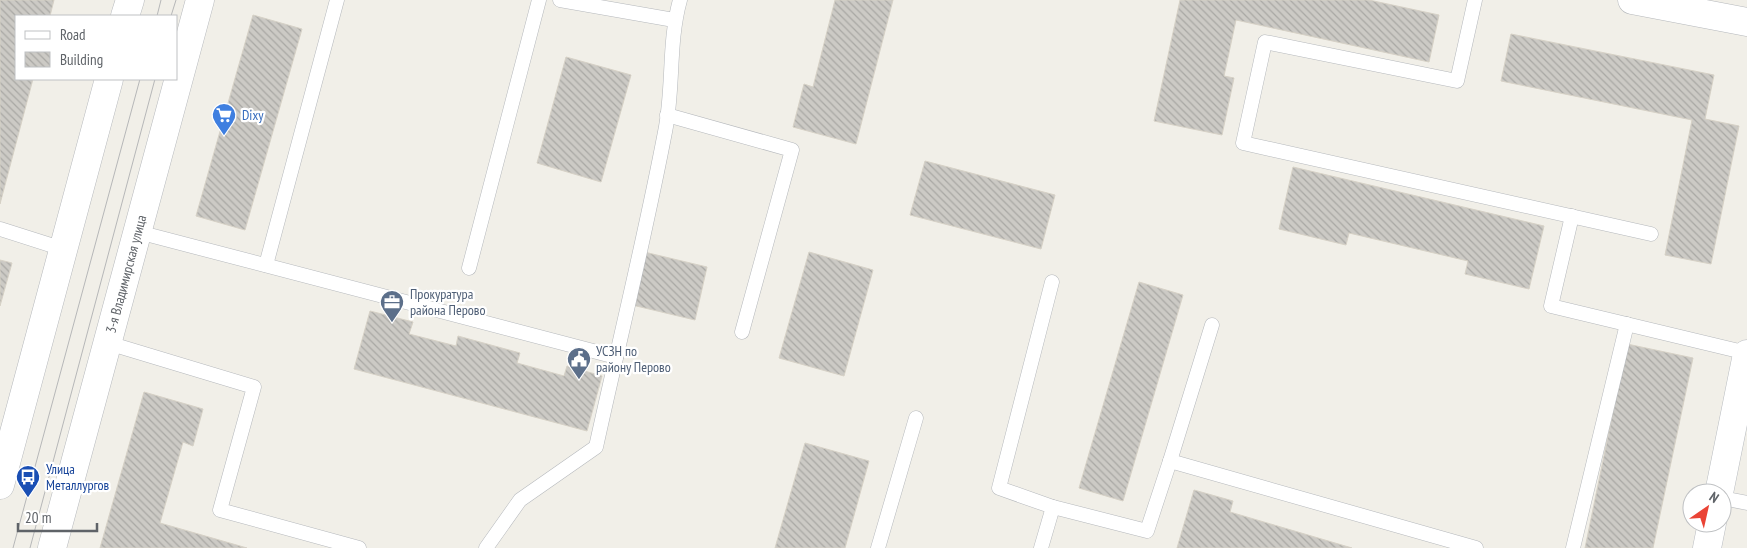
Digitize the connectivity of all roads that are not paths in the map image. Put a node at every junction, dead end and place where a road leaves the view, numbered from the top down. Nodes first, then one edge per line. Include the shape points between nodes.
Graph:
1 (130, 0) edge
2 (200, 0) edge
3 (337, 0) edge
4 (539, 0) edge
5 (560, 0) edge
6 (680, 0) edge
7 (1475, 0) edge
8 (1632, 0) edge
9 (125, 15) edge
10 (674, 20) junction
11 (1747, 22) edge
12 (109, 80) edge
13 (667, 116) junction
14 (1572, 216) junction
15 (0, 229) edge
16 (138, 232) junction
17 (1651, 234) dead end
18 (63, 249) junction
19 (266, 265) junction
20 (469, 268) dead end
21 (1052, 282) dead end
22 (1627, 324) junction
23 (1212, 325) dead end
24 (742, 332) dead end
25 (108, 343) junction
26 (1747, 354) edge
27 (616, 357) junction
28 (916, 418) dead end
29 (1170, 461) junction
30 (1721, 483) edge
31 (0, 485) edge
32 (1732, 500) edge
33 (1747, 503) edge
34 (1053, 507) junction
35 (1710, 533) edge
36 (52, 548) edge
37 (359, 548) edge
38 (486, 548) edge
39 (878, 548) edge
40 (1041, 548) edge
41 (1476, 548) edge
42 (1573, 548) edge
43 (1707, 548) edge

1 - 9 street
2 - 16 street, 3-я Владимирская улица
3 - 19 lane
4 - 20 lane
5 - 10 lane
6 - 10 lane
7 - 14 lane via 1457,81 1265,42 1242,142
8 - 11 street
10 - 13 lane
12 - 18 street
13 - 24 lane via 792,150
13 - 27 lane
14 - 17 lane
14 - 22 lane via 1551,306
15 - 18 lane
16 - 19 lane
16 - 25 street, 3-я Владимирская улица
18 - 31 street
19 - 27 lane
21 - 34 lane via 999,488
22 - 26 lane
22 - 42 lane
23 - 29 lane
25 - 36 street, 3-я Владимирская улица
25 - 37 lane via 254,387 220,510
26 - 30 street
27 - 38 lane via 596,446 520,500
28 - 39 lane
29 - 34 lane via 1147,531
29 - 41 lane
32 - 33 lane
34 - 40 lane
35 - 43 street

